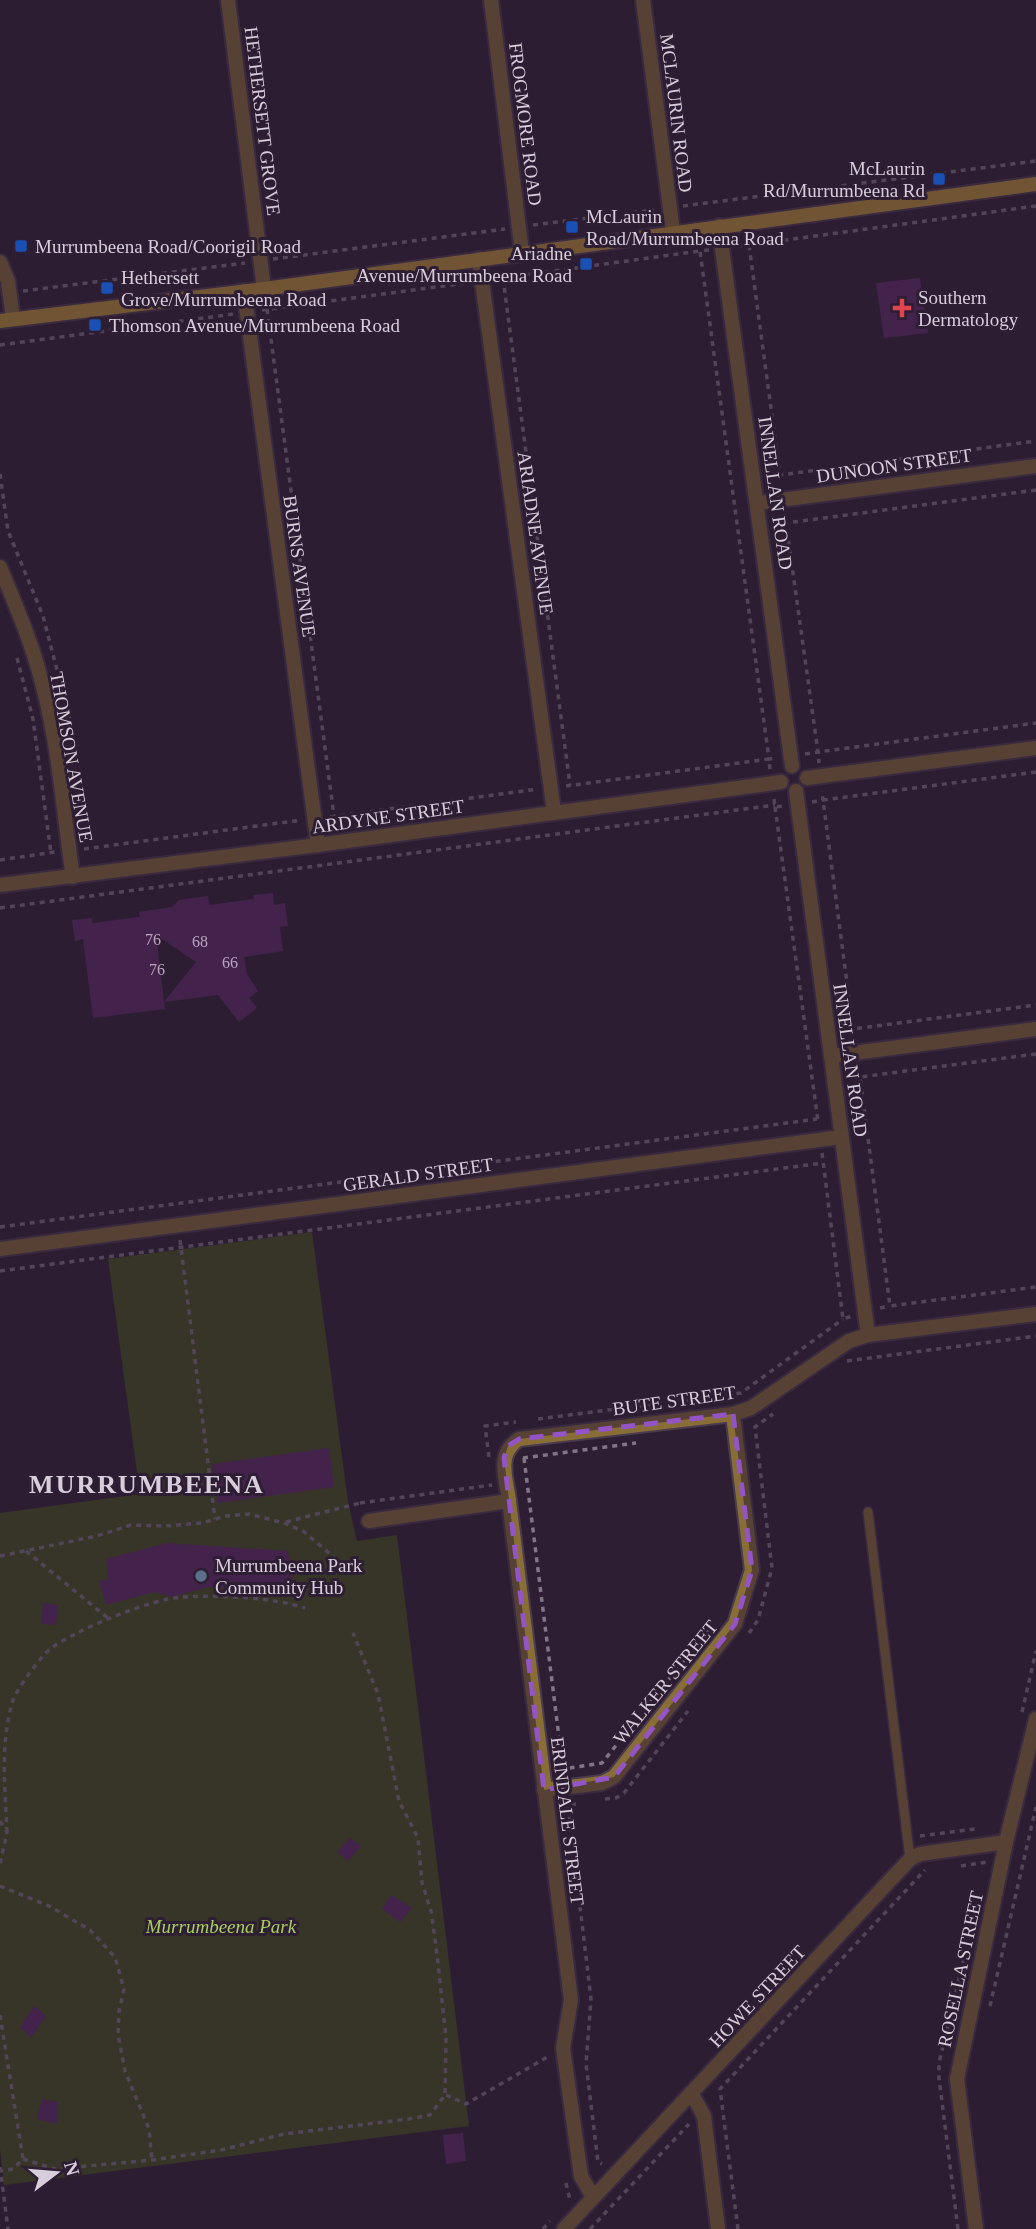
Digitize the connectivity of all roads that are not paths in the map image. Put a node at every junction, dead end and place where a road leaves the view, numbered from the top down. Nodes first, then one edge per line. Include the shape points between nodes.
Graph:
1 (228, 0) edge
2 (491, 0) edge
3 (643, 0) edge
4 (1036, 184) edge
5 (719, 226) junction
6 (673, 232) junction
7 (522, 253) junction
8 (480, 259) junction
9 (0, 262) edge
10 (264, 289) junction
11 (244, 291) junction
12 (4, 318) edge
13 (1036, 466) edge
14 (758, 503) junction
15 (0, 567) edge
16 (1036, 748) edge
17 (791, 761) junction
18 (807, 778) junction
19 (781, 782) junction
20 (796, 791) junction
21 (554, 812) junction
22 (318, 845) junction
23 (72, 877) junction
24 (0, 885) edge
25 (1036, 1029) edge
26 (831, 1056) junction
27 (841, 1137) junction
28 (0, 1249) edge
29 (1036, 1314) edge
30 (868, 1335) junction
31 (733, 1414) junction
32 (506, 1453) joint
33 (501, 1502) junction
34 (868, 1512) dead end
35 (369, 1521) road end
36 (1036, 1719) edge
37 (544, 1790) junction
38 (1006, 1842) junction
39 (910, 1859) junction
40 (692, 2094) junction
41 (593, 2197) junction
42 (564, 2229) edge
43 (718, 2229) edge
44 (976, 2229) edge

1 - 10 street, HETHERSETT GROVE
2 - 7 street, FROGMORE ROAD
3 - 6 street, MCLAURIN ROAD
4 - 5 main road
5 - 6 main road
5 - 14 street, INNELLAN ROAD
6 - 7 main road
7 - 8 main road
8 - 10 main road
8 - 21 street, ARIADNE AVENUE
9 - 12 street via 8,281
10 - 11 main road
11 - 12 main road
11 - 22 street, BURNS AVENUE
13 - 14 street, DUNOON STREET
14 - 17 street, INNELLAN ROAD
15 - 23 street, THOMSON AVENUE via 42,680
16 - 18 street
17 - 18 street
17 - 19 street
18 - 20 street via 805,786
19 - 20 street
19 - 21 street, ARDYNE STREET
20 - 26 street, INNELLAN ROAD
21 - 22 street, ARDYNE STREET
22 - 23 street, ARDYNE STREET
23 - 24 street, ARDYNE STREET
25 - 26 street
26 - 27 street, INNELLAN ROAD
27 - 28 street, GERALD STREET
27 - 30 street, INNELLAN ROAD
29 - 30 street, BUTE STREET
30 - 31 street, BUTE STREET via 849,1341 751,1408
31 - 32 street, BUTE STREET via 519,1439
31 - 37 street, WALKER STREET via 752,1570 735,1624 614,1777 602,1783
32 - 33 street, ERINDALE STREET
33 - 35 street
33 - 37 street, ERINDALE STREET
34 - 39 lane
36 - 38 street, ROSELLA STREET
37 - 41 street, ERINDALE STREET via 571,2000 556,2048 580,2176
38 - 39 street
38 - 44 street, ROSELLA STREET via 957,2079
39 - 40 street, HOWE STREET
40 - 41 street, HOWE STREET
40 - 43 street via 704,2116
41 - 42 street, HOWE STREET

